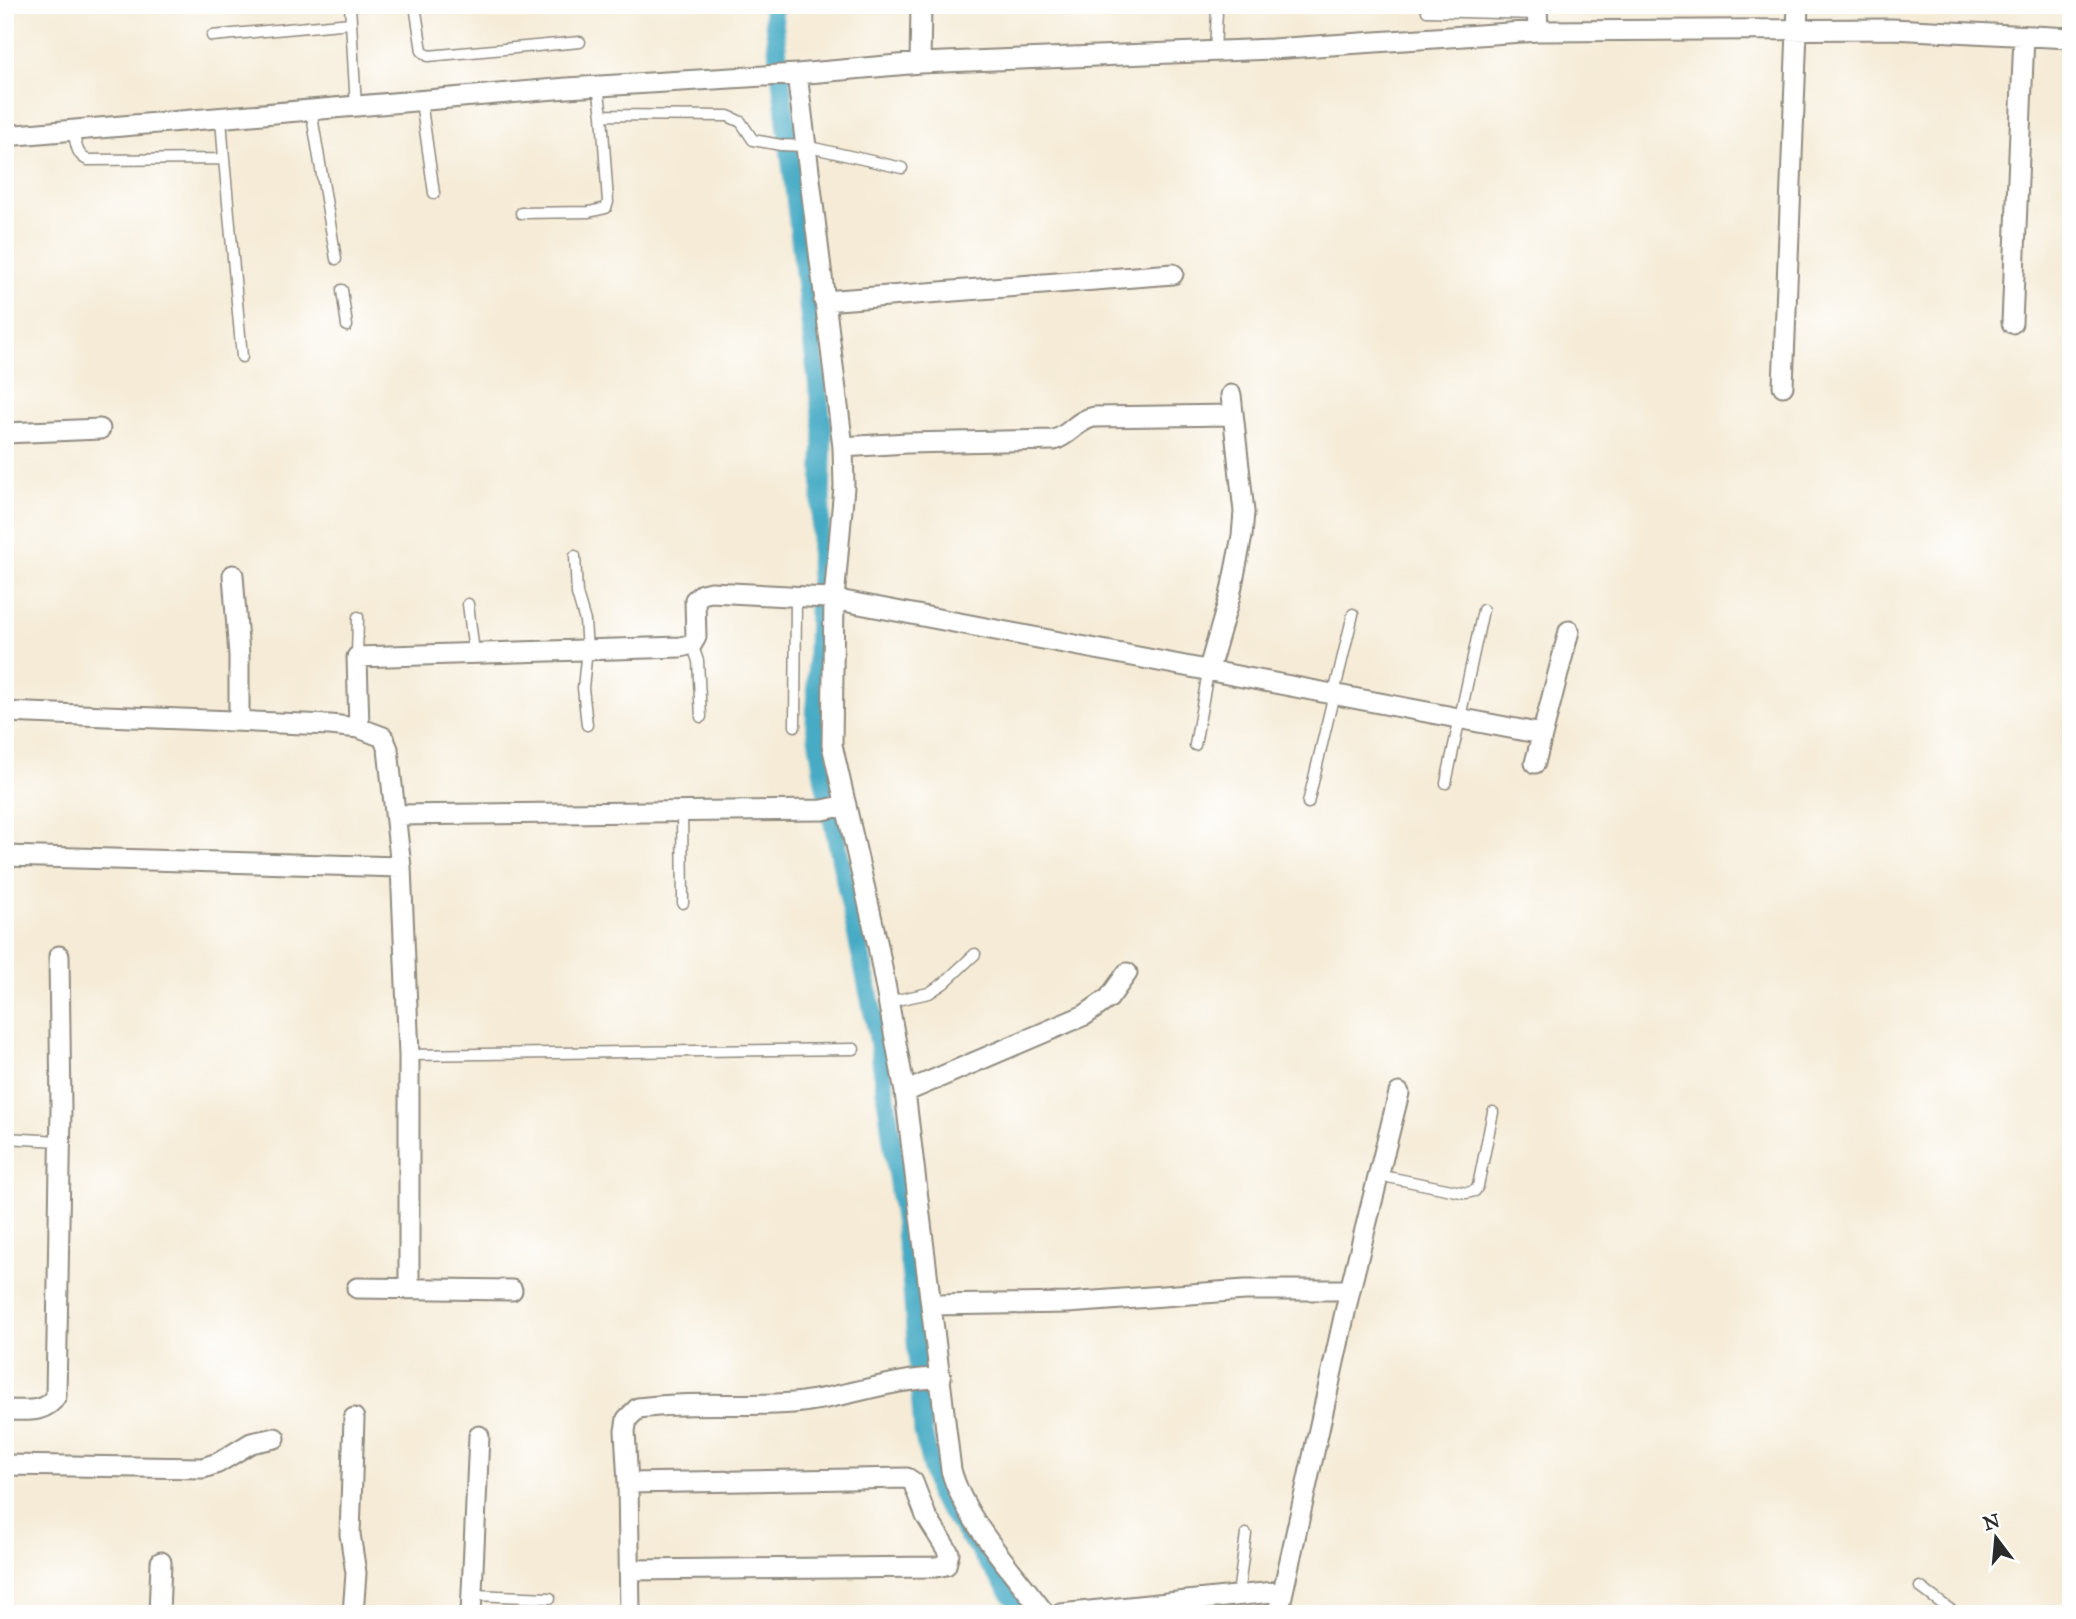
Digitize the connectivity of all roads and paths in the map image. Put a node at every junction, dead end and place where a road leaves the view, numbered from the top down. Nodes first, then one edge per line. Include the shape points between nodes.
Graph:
1 (350, 5) edge
2 (415, 5) edge
3 (921, 5) edge
4 (1221, 5) edge
5 (1798, 5) edge
6 (1427, 11) dead end
7 (1538, 17) edge
8 (351, 23) junction
9 (1798, 28) junction
10 (212, 36) dead end
11 (2024, 36) junction
12 (2071, 38) edge
13 (580, 42) dead end
14 (1215, 52) junction
15 (920, 63) junction
16 (785, 75) junction
17 (597, 87) junction
18 (421, 101) junction
19 (356, 107) junction
20 (311, 110) junction
21 (602, 115) junction
22 (221, 118) junction
23 (73, 130) junction
24 (5, 136) edge
25 (800, 145) junction
26 (224, 159) junction
27 (902, 168) dead end
28 (434, 193) dead end
29 (521, 213) dead end
30 (335, 259) dead end
31 (1172, 274) dead end
32 (342, 290) dead end
33 (824, 301) junction
34 (2012, 323) dead end
35 (347, 327) dead end
36 (243, 356) dead end
37 (1783, 386) dead end
38 (100, 429) dead end
39 (5, 433) edge
40 (844, 447) junction
41 (575, 556) dead end
42 (233, 575) dead end
43 (817, 597) junction
44 (468, 604) dead end
45 (1483, 610) dead end
46 (1353, 614) dead end
47 (358, 617) dead end
48 (1569, 631) dead end
49 (692, 644) junction
50 (587, 649) junction
51 (474, 652) junction
52 (358, 657) junction
53 (1208, 672) junction
54 (1334, 694) junction
55 (5, 712) edge
56 (701, 717) dead end
57 (1459, 718) junction
58 (239, 721) junction
59 (587, 725) dead end
60 (795, 726) dead end
61 (359, 728) junction
62 (1542, 734) junction
63 (1195, 745) dead end
64 (1535, 763) dead end
65 (1446, 783) dead end
66 (1308, 803) dead end
67 (836, 807) junction
68 (682, 812) junction
69 (396, 815) junction
70 (5, 856) edge
71 (401, 867) junction
72 (683, 903) dead end
73 (975, 954) dead end
74 (59, 956) dead end
75 (1127, 973) dead end
76 (888, 1002) junction
77 (854, 1049) dead end
78 (409, 1055) junction
79 (905, 1092) junction
80 (1399, 1093) dead end
81 (1493, 1112) dead end
82 (5, 1138) edge
83 (60, 1141) junction
84 (1378, 1175) junction
85 (358, 1288) dead end
86 (409, 1289) junction
87 (512, 1290) dead end
88 (1350, 1290) junction
89 (932, 1305) junction
90 (937, 1378) junction
91 (5, 1410) edge
92 (354, 1418) dead end
93 (479, 1436) dead end
94 (275, 1438) dead end
95 (5, 1465) edge
96 (628, 1483) junction
97 (1246, 1534) dead end
98 (161, 1562) dead end
99 (631, 1570) junction
100 (1920, 1587) dead end
101 (1282, 1591) junction
102 (1238, 1595) junction
103 (550, 1598) dead end
104 (472, 1604) edge
105 (159, 1614) edge
106 (353, 1614) edge
107 (631, 1614) edge
108 (1045, 1614) edge
109 (1061, 1614) edge
110 (1278, 1614) edge
111 (1956, 1614) edge

1 - 8 lane
2 - 13 lane via 422,51 428,56
3 - 15 street
4 - 14 lane
5 - 9 street
6 - 7 lane
7 - 9 street
7 - 14 street
8 - 10 lane
8 - 19 lane
9 - 11 street
9 - 37 street
11 - 12 street
11 - 34 street
14 - 15 street
15 - 16 street
16 - 17 street
16 - 25 street
17 - 18 street
17 - 21 lane
18 - 19 street
18 - 28 lane
19 - 20 street
20 - 22 street
20 - 30 lane
21 - 25 lane via 728,116 741,122 753,140
21 - 29 lane via 606,208
22 - 23 street
22 - 26 lane
23 - 24 street
23 - 26 lane via 79,154 88,160
25 - 27 lane
25 - 33 street
26 - 36 lane
31 - 33 street
32 - 35 lane
33 - 40 street
38 - 39 street
40 - 43 street via 844,487
40 - 53 street via 1054,440 1094,417 1232,405 1244,512 1242,536
41 - 50 lane
42 - 58 street
43 - 49 street via 702,594 695,600 696,637
43 - 53 street
43 - 60 lane
43 - 67 street
44 - 51 lane
45 - 57 lane
46 - 54 lane
47 - 52 lane
48 - 62 street
49 - 50 street
49 - 56 lane via 698,661
50 - 51 street
50 - 59 lane via 583,688
51 - 52 street
52 - 61 street
53 - 54 street
53 - 63 lane
54 - 57 street
54 - 66 lane
55 - 58 street
57 - 62 street
57 - 65 lane
58 - 61 street
61 - 69 street via 383,737
62 - 64 street
67 - 68 street
67 - 76 street via 878,946
68 - 69 street
68 - 72 lane
69 - 71 street
70 - 71 street
71 - 78 street
73 - 76 lane via 929,993
74 - 83 street
75 - 79 street via 1109,998 1085,1015
76 - 79 street
77 - 78 lane
78 - 86 street
79 - 89 street
80 - 84 street
81 - 84 lane via 1475,1191
82 - 83 lane
83 - 91 street via 56,1396 44,1408
84 - 88 street
85 - 86 street
86 - 87 street
88 - 89 street via 1245,1290 1068,1303
88 - 101 street
89 - 90 street
90 - 96 street via 794,1403 638,1408 627,1419 625,1431
90 - 108 street via 957,1490
92 - 106 street
93 - 104 street
94 - 95 street via 251,1443 203,1468
96 - 99 street
96 - 99 street via 907,1478 949,1553 946,1565 936,1567
97 - 102 lane
98 - 105 street
99 - 107 street
100 - 111 lane
101 - 102 street
101 - 110 street
102 - 109 street
103 - 104 lane

